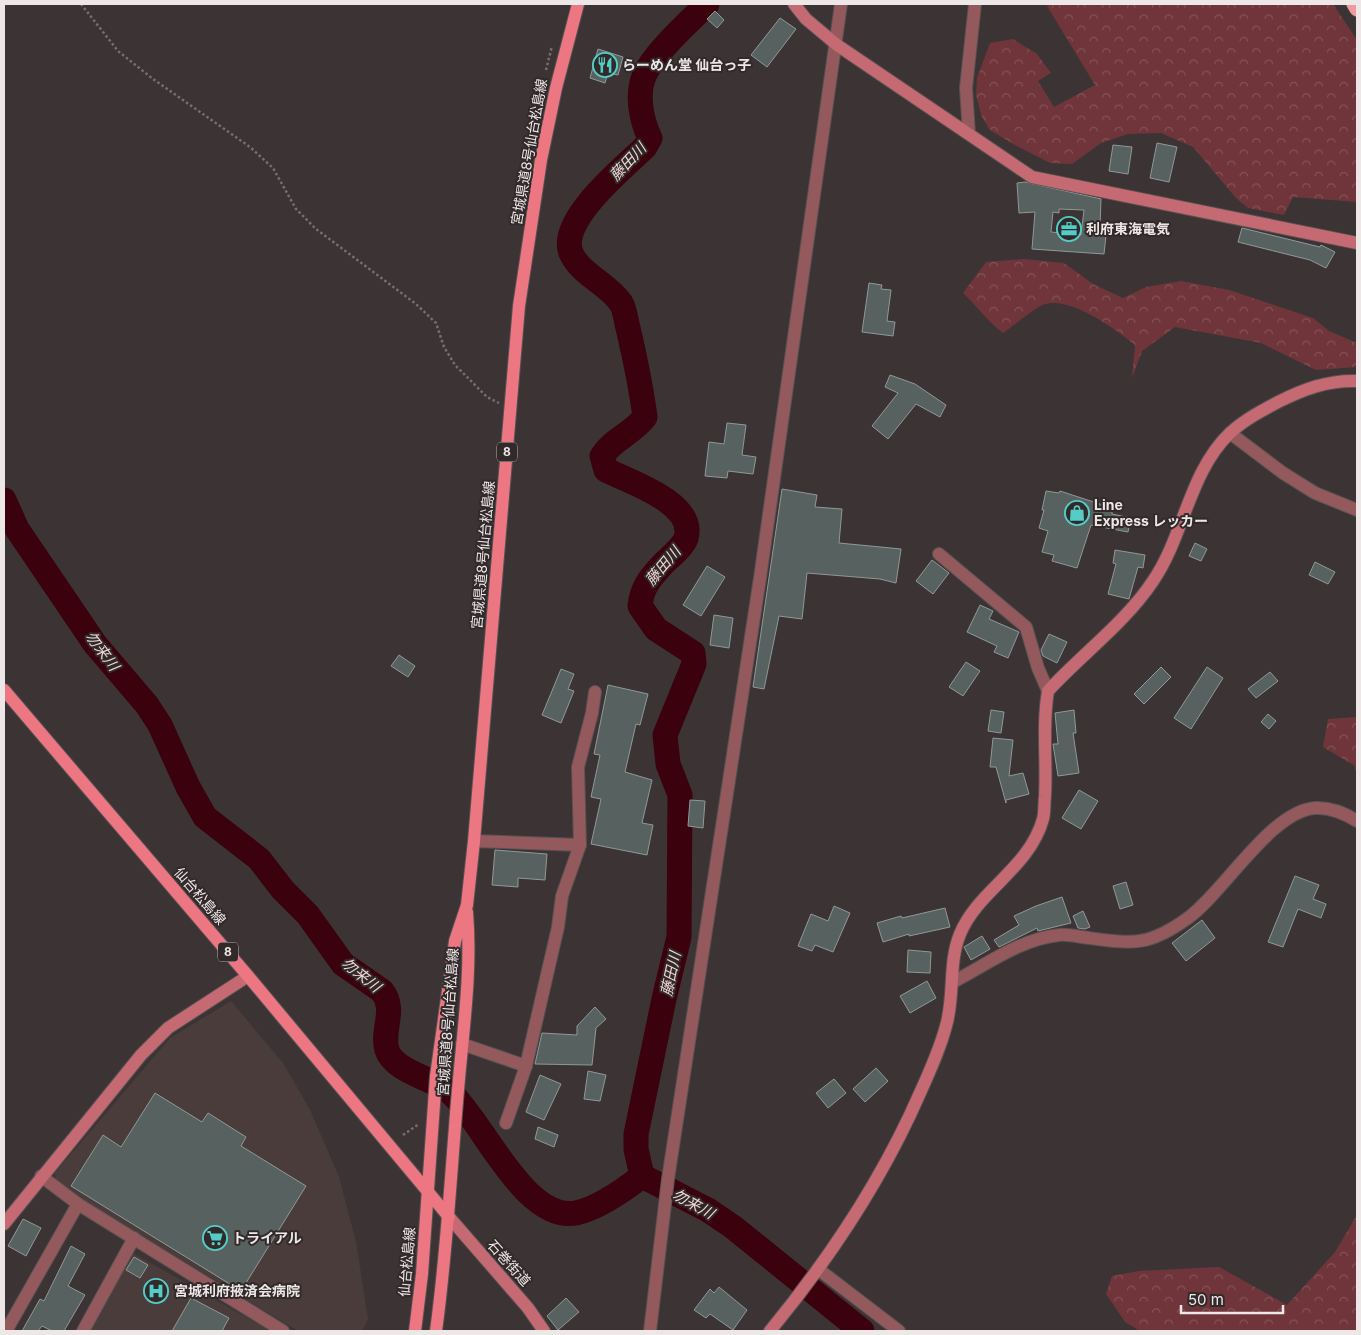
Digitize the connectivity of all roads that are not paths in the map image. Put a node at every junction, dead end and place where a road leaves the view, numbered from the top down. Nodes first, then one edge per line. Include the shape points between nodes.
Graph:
1 (578, 4) edge
2 (794, 4) edge
3 (841, 4) edge
4 (975, 4) edge
5 (1354, 4) edge
6 (1357, 9) edge
7 (836, 45) junction
8 (969, 134) junction
9 (1357, 243) edge
10 (1357, 381) edge
11 (1230, 433) junction
12 (1357, 510) edge
13 (938, 554) dead end
14 (4, 690) edge
15 (1048, 691) junction
16 (595, 692) dead end
17 (1357, 821) edge
18 (474, 841) junction
19 (580, 845) junction
20 (466, 905) junction
21 (248, 976) junction
22 (952, 982) junction
23 (462, 1044) junction
24 (526, 1066) junction
25 (506, 1123) dead end
26 (432, 1126) joint
27 (42, 1176) junction
28 (428, 1195) junction
29 (78, 1204) junction
30 (449, 1218) junction
31 (4, 1224) edge
32 (134, 1238) junction
33 (818, 1269) junction
34 (6, 1331) edge
35 (83, 1331) edge
36 (283, 1331) edge
37 (415, 1331) edge
38 (436, 1331) edge
39 (544, 1331) edge
40 (650, 1331) edge
41 (770, 1331) edge
42 (899, 1331) edge

1 - 18 main road, 宮城県道8号仙台松島線 / 8 via 540,160 519,306
2 - 7 street
3 - 7 street
4 - 8 street via 966,88
5 - 6 highway
7 - 8 street
7 - 40 street via 760,578 668,1179
8 - 9 street via 1041,180
10 - 11 street via 1333,381 1302,390
11 - 12 street via 1315,493
11 - 15 street via 1208,462 1172,550 1154,580 1138,602
13 - 15 street via 1026,627
14 - 21 main road, 仙台松島線 / 8
15 - 22 street via 1043,818 1029,852 967,920 952,963
16 - 19 street via 578,767
17 - 22 street via 1335,809 1314,808 1292,816 1258,845 1189,917 1158,936 1137,943 1060,935 1024,945
18 - 19 street
18 - 20 main road, 宮城県道8号仙台松島線 / 8
19 - 24 street via 562,896 558,927
20 - 23 main road, 宮城県道8号仙台松島線 / 8 via 470,943
20 - 26 main road, 宮城県道8号仙台松島線 / 8 via 455,941
21 - 27 street via 168,1028 141,1055
21 - 28 main road, 仙台松島線 / 8
22 - 33 street via 946,1026 899,1142 859,1210
23 - 24 street
23 - 30 main road, 宮城県道8号仙台松島線 / 8
24 - 25 street
26 - 28 main road, 仙台松島線 / 8
27 - 29 street
27 - 31 street
28 - 30 main road, 仙台松島線 / 8
28 - 37 main road, 仙台松島線 / 8
29 - 32 street
29 - 34 street
30 - 38 main road, 8
30 - 39 street, 石巻街道 via 528,1308
32 - 35 street
32 - 36 street
33 - 41 street
33 - 42 street

